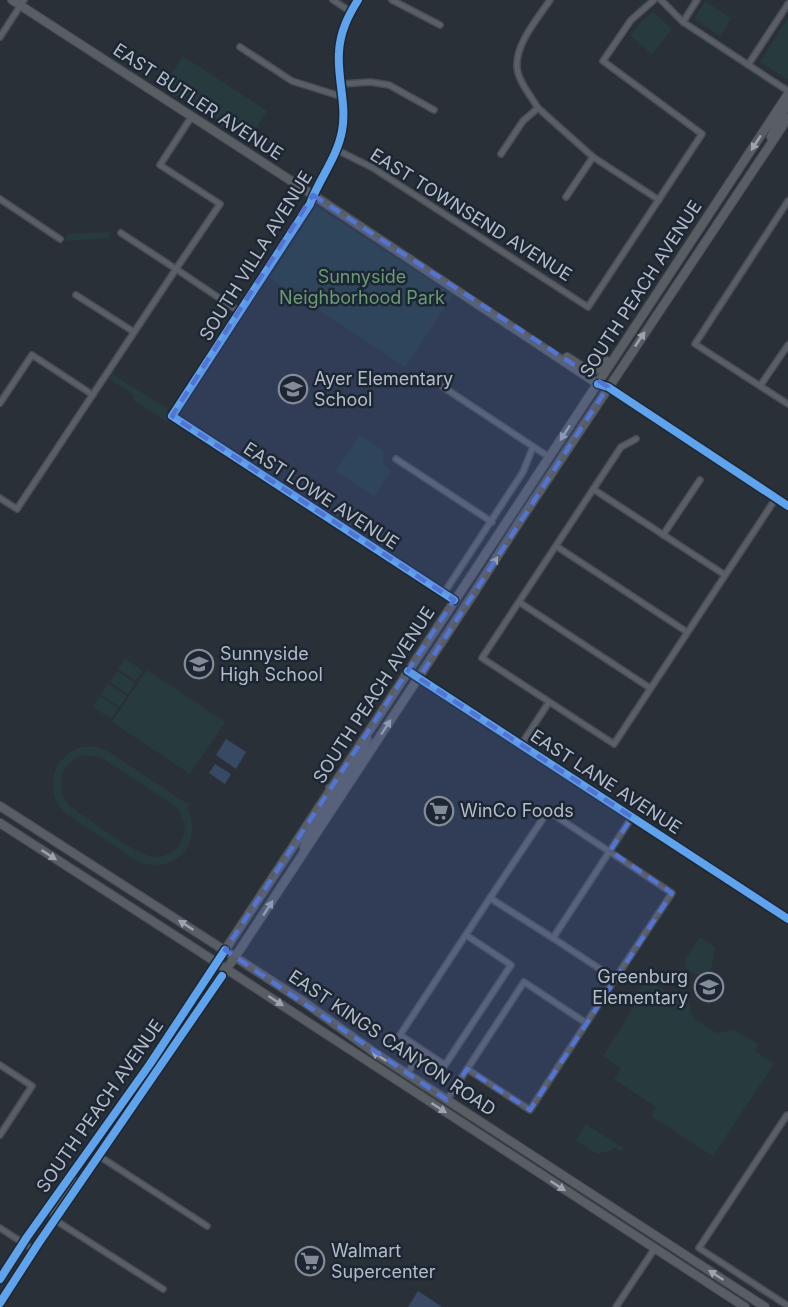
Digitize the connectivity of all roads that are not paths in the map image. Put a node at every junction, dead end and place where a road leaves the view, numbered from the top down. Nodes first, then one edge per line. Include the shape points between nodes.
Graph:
1 (12, 0) edge
2 (333, 0) edge
3 (358, 0) edge
4 (392, 0) edge
5 (550, 0) edge
6 (654, 0) edge
7 (661, 0) edge
8 (697, 0) edge
9 (23, 3) edge
10 (788, 4) edge
11 (351, 12) junction
12 (683, 22) junction
13 (440, 24) dead end
14 (0, 37) edge
15 (240, 47) dead end
16 (748, 65) junction
17 (342, 84) junction
18 (788, 92) edge
19 (343, 97) junction
20 (788, 104) edge
21 (538, 108) junction
22 (434, 110) dead end
23 (192, 116) junction
24 (788, 118) edge
25 (337, 150) junction
26 (501, 154) dead end
27 (593, 157) junction
28 (750, 175) junction
29 (313, 195) junction
30 (566, 197) dead end
31 (0, 199) edge
32 (659, 200) junction
33 (788, 201) edge
34 (121, 233) dead end
35 (60, 239) dead end
36 (176, 269) junction
37 (76, 295) dead end
38 (240, 312) junction
39 (134, 332) junction
40 (626, 340) junction
41 (788, 345) edge
42 (552, 352) junction
43 (598, 384) junction
44 (760, 386) junction
45 (443, 387) dead end
46 (608, 387) junction
47 (93, 395) junction
48 (0, 403) edge
49 (788, 404) edge
50 (172, 417) joint
51 (636, 439) dead end
52 (533, 447) junction
53 (549, 458) junction
54 (396, 459) dead end
55 (699, 480) dead end
56 (593, 489) junction
57 (0, 498) edge
58 (776, 498) junction
59 (788, 506) edge
60 (492, 522) junction
61 (663, 535) junction
62 (556, 546) junction
63 (725, 575) junction
64 (444, 593) junction
65 (454, 600) junction
66 (519, 602) junction
67 (687, 632) junction
68 (442, 642) junction
69 (408, 671) junction
70 (419, 678) junction
71 (650, 688) junction
72 (549, 702) junction
73 (371, 726) junction
74 (521, 745) junction
75 (330, 788) junction
76 (341, 796) junction
77 (0, 806) edge
78 (632, 817) junction
79 (0, 823) edge
80 (610, 851) junction
81 (301, 857) junction
82 (490, 898) junction
83 (788, 919) edge
84 (466, 935) junction
85 (553, 938) junction
86 (225, 950) junction
87 (236, 957) junction
88 (216, 962) junction
89 (227, 969) junction
90 (615, 979) junction
91 (586, 1023) junction
92 (423, 1050) junction
93 (150, 1064) junction
94 (0, 1065) edge
95 (467, 1069) junction
96 (407, 1074) junction
97 (128, 1095) junction
98 (447, 1100) junction
99 (131, 1110) junction
100 (787, 1115) edge
101 (0, 1135) edge
102 (99, 1156) junction
103 (79, 1165) junction
104 (54, 1220) junction
105 (207, 1226) dead end
106 (0, 1228) edge
107 (23, 1242) junction
108 (655, 1248) junction
109 (34, 1250) junction
110 (0, 1279) edge
111 (163, 1289) dead end
112 (0, 1303) edge
113 (788, 1306) edge
114 (616, 1307) edge
115 (745, 1307) edge
116 (765, 1307) edge

1 - 9 main road, EAST BUTLER AVENUE
2 - 11 street
3 - 11 street, SOUTH VILLA AVENUE
4 - 13 street
5 - 21 street via 519,51 517,67
6 - 32 street via 631,20 603,61 702,134
7 - 12 street
8 - 12 street
9 - 14 street
9 - 23 main road, EAST BUTLER AVENUE
10 - 16 street
11 - 17 street, SOUTH VILLA AVENUE via 339,50
12 - 16 street
15 - 19 street via 292,81
16 - 18 street
17 - 19 street, SOUTH VILLA AVENUE
17 - 22 street via 388,85
18 -> 40 main road, SOUTH PEACH AVENUE
19 - 25 street, SOUTH VILLA AVENUE via 343,127
20 - 28 main road
21 - 26 street via 523,121
21 - 27 street
23 - 29 main road, EAST BUTLER AVENUE
23 - 36 street via 160,165 220,204
24 - 28 main road, SOUTH PEACH AVENUE
25 - 29 street, SOUTH VILLA AVENUE
25 - 32 street, EAST TOWNSEND AVENUE via 373,168 588,307
27 - 30 street
27 - 32 street
46 -> 28 main road, SOUTH PEACH AVENUE
29 - 38 street, SOUTH VILLA AVENUE
29 - 42 main road, EAST BUTLER AVENUE
31 - 35 street
33 - 44 street via 695,344
34 - 36 street
36 - 38 street
36 - 39 street
37 - 39 street
38 - 50 street, SOUTH VILLA AVENUE
39 - 47 street
40 - 42 main road via 603,367 594,371
40 - 43 main road, SOUTH PEACH AVENUE
41 - 44 street
42 - 43 main road, EAST BUTLER AVENUE
43 - 46 main road, EAST BUTLER AVENUE
43 -> 53 main road, SOUTH PEACH AVENUE
44 - 49 street
45 - 52 street
46 - 58 main road, EAST BUTLER AVENUE
68 -> 46 main road, SOUTH PEACH AVENUE
47 - 48 street via 32,355
47 - 57 street via 17,509
50 - 64 street, EAST LOWE AVENUE
51 - 56 street via 621,447
52 - 53 street
52 - 60 street, SOUTH PEACH AVENUE via 523,472
53 - 65 main road, SOUTH PEACH AVENUE
54 - 60 street
55 - 61 street
56 - 61 street
56 - 62 street
58 - 59 main road, EAST BUTLER AVENUE
58 - 63 street
60 - 64 street, SOUTH PEACH AVENUE
61 - 63 street
62 - 66 street
62 - 67 street
63 - 67 street
64 - 65 street, EAST LOWE AVENUE
65 - 68 main road via 457,610 441,637
65 - 69 main road, SOUTH PEACH AVENUE
66 - 71 street
66 - 72 street via 482,658
67 - 71 street
68 - 70 main road, SOUTH PEACH AVENUE
69 - 70 main road, EAST LANE AVENUE
69 - 73 main road, SOUTH PEACH AVENUE
70 - 74 main road, EAST LANE AVENUE
76 -> 70 main road, SOUTH PEACH AVENUE
71 - 72 street via 614,744
72 - 74 street
73 - 75 main road, SOUTH PEACH AVENUE
73 - 76 main road via 363,748 338,787
74 - 78 main road, EAST LANE AVENUE
75 - 81 main road via 332,798 309,833
75 - 86 main road, SOUTH PEACH AVENUE
76 - 81 main road, SOUTH PEACH AVENUE
86 -> 77 main road, EAST KINGS CANYON ROAD
78 - 80 street
78 - 83 main road, EAST LANE AVENUE
79 -> 88 main road, EAST KINGS CANYON ROAD
80 - 82 street via 548,811
80 - 85 street
80 - 90 street via 672,893
87 -> 81 main road, SOUTH PEACH AVENUE
82 - 84 street
82 - 85 street
84 - 92 street via 400,1035
84 - 92 street via 511,965 445,1065
85 - 90 street
86 - 87 main road, EAST KINGS CANYON ROAD
86 - 88 main road, SOUTH PEACH AVENUE
87 - 89 main road, SOUTH PEACH AVENUE
96 -> 87 main road, EAST KINGS CANYON ROAD
88 - 89 main road, EAST KINGS CANYON ROAD
88 - 93 main road, SOUTH PEACH AVENUE
89 - 99 main road, SOUTH PEACH AVENUE
89 -> 108 main road, EAST KINGS CANYON ROAD
90 - 91 street
91 - 95 street via 524,982
91 - 95 street via 530,1110
92 - 96 street
93 - 97 main road, SOUTH PEACH AVENUE
93 - 99 main road
94 - 101 street via 32,1086
95 - 98 street
96 - 98 main road, EAST KINGS CANYON ROAD
97 - 102 main road via 118,1119 98,1148
97 - 103 main road, SOUTH PEACH AVENUE
116 -> 98 main road, EAST KINGS CANYON ROAD
99 - 102 main road, SOUTH PEACH AVENUE
100 - 113 street via 699,1248
102 - 104 main road, SOUTH PEACH AVENUE
102 - 105 street
103 - 104 main road via 54,1210
103 - 107 main road, SOUTH PEACH AVENUE
104 - 109 main road, SOUTH PEACH AVENUE
104 - 111 street
106 - 107 street
107 - 109 street
107 - 110 main road, SOUTH PEACH AVENUE
108 - 114 street
108 - 115 main road, EAST KINGS CANYON ROAD
109 - 112 main road, SOUTH PEACH AVENUE

